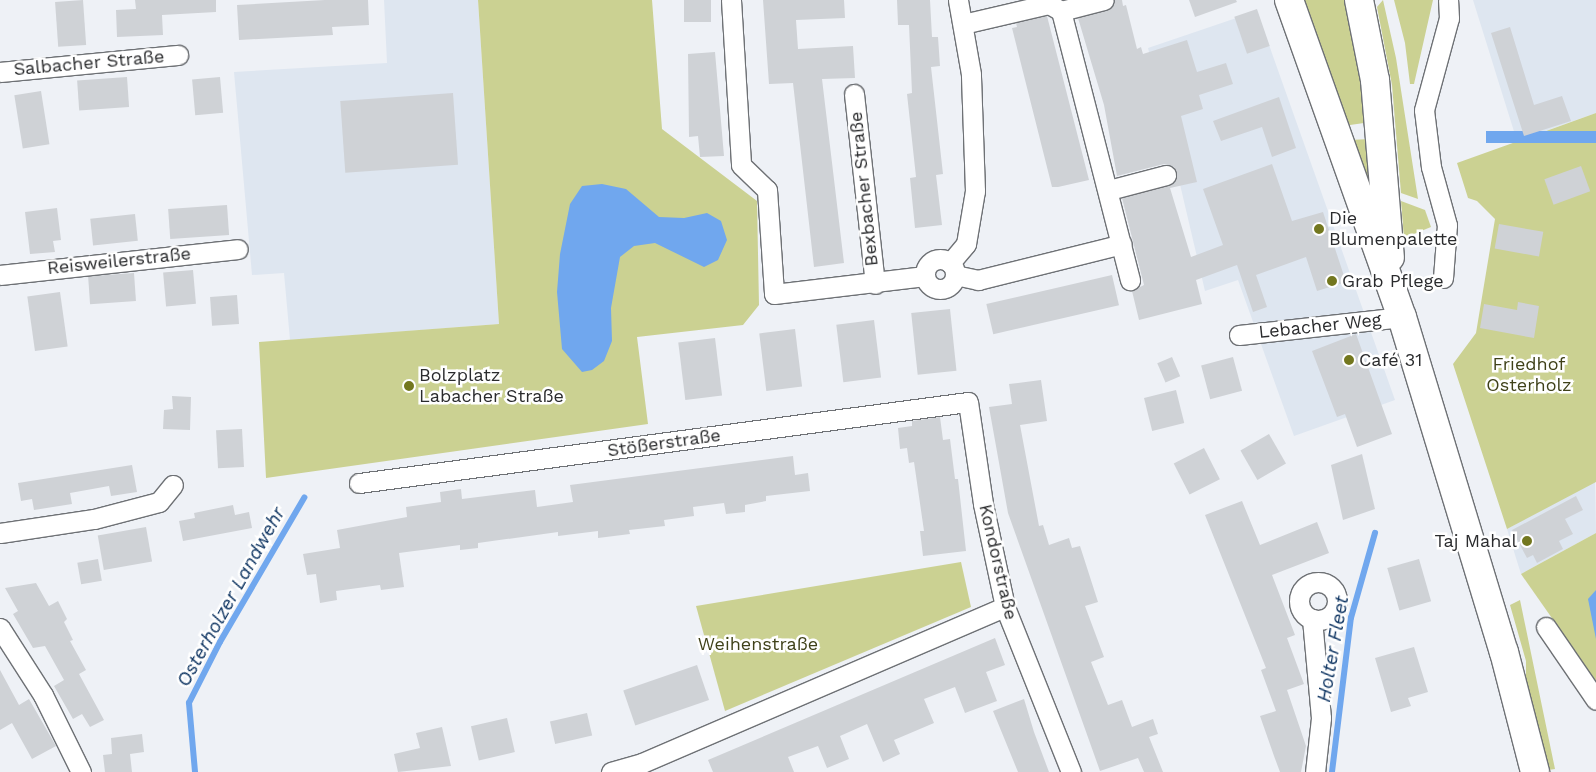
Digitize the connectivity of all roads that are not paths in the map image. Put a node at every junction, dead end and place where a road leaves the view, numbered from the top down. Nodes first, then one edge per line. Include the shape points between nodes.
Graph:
1 (730, 0) edge
2 (958, 0) edge
3 (1104, 0) edge
4 (1288, 0) edge
5 (1359, 0) edge
6 (1448, 0) edge
7 (1061, 11) junction
8 (963, 24) junction
9 (178, 55) dead end
10 (0, 72) edge
11 (854, 94) dead end
12 (1380, 126) junction
13 (1334, 130) junction
14 (1166, 176) dead end
15 (1109, 190) junction
16 (1122, 244) junction
17 (238, 249) dead end
18 (952, 269) junction
19 (0, 275) edge
20 (1443, 278) dead end
21 (1130, 280) dead end
22 (875, 284) junction
23 (1392, 286) junction
24 (1402, 317) junction
25 (1238, 335) dead end
26 (968, 402) joint
27 (360, 483) dead end
28 (173, 485) dead end
29 (0, 533) edge
30 (1005, 607) junction
31 (1312, 619) dead end
32 (1546, 626) dead end
33 (0, 628) edge
34 (1596, 700) edge
35 (81, 772) edge
36 (611, 772) edge
37 (1071, 772) edge
38 (1314, 772) edge
39 (1535, 772) edge

1 - 22 street, Bexbacher Straße via 741,165 767,190 774,294
2 - 8 street
3 - 7 street
4 - 13 main road
5 - 12 main road via 1375,80
6 - 20 street via 1449,18 1424,110 1431,167 1447,225
7 - 8 street via 1049,4
7 - 15 street
8 - 18 street via 971,74 975,191 966,244
9 - 10 street, Salbacher Straße
11 - 22 street, Bexbacher Straße
12 - 13 main road via 1364,132
12 - 23 main road
13 - 23 main road
14 - 15 street
15 - 16 street
16 - 18 street via 978,280
16 - 21 street
17 - 19 street, Reisweilerstraße
18 - 22 street, Bexbacher Straße via 933,261 925,276
23 - 24 main road
24 - 25 street, Lebacher Weg
24 - 39 main road via 1501,642
26 - 27 street, Stößerstraße
26 - 30 street, Kondorstraße via 983,504
28 - 29 street via 159,502 94,519
30 - 36 street via 642,763
30 - 37 street, Kondorstraße
31 - 38 street via 1320,718
32 - 34 street
33 - 35 street via 43,695

